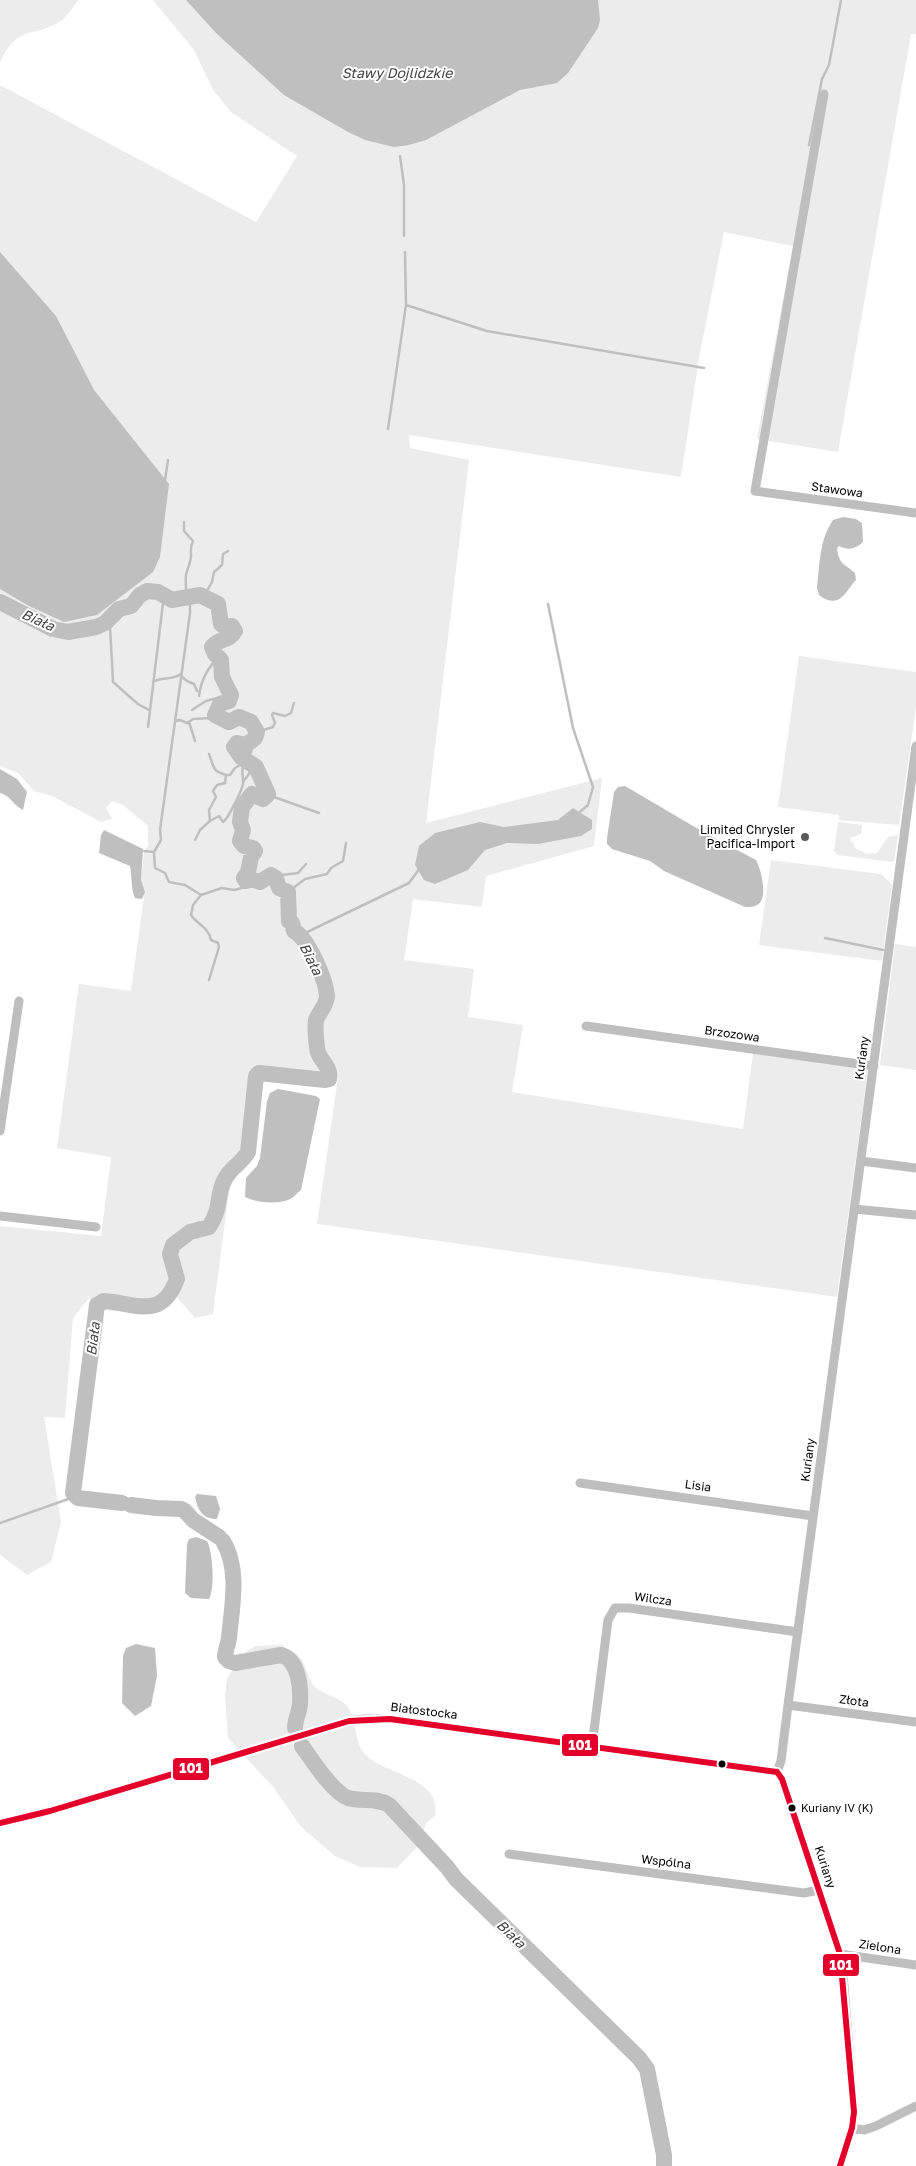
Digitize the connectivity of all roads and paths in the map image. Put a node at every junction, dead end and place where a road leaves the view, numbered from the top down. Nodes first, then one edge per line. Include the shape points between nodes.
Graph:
1 (824, 94) dead end
2 (916, 513) edge
3 (916, 746) edge
4 (19, 1001) dead end
5 (586, 1026) dead end
6 (874, 1066) junction
7 (0, 1131) edge
8 (861, 1161) junction
9 (916, 1168) edge
10 (854, 1209) junction
11 (916, 1215) edge
12 (0, 1216) edge
13 (96, 1227) dead end
14 (580, 1483) dead end
15 (813, 1516) junction
16 (798, 1632) junction
17 (788, 1705) junction
18 (916, 1722) edge
19 (592, 1746) junction
20 (777, 1772) junction
21 (0, 1823) edge
22 (509, 1854) dead end
23 (819, 1890) junction
24 (840, 1954) junction
25 (916, 1965) edge
26 (916, 2106) edge
27 (852, 2128) junction
28 (840, 2166) edge

1 - 2 street, Stawowa via 756,491
3 - 6 street, Kuriany
4 - 7 street
5 - 6 street, Brzozowa
6 - 8 street, Kuriany
8 - 9 street
8 - 10 street, Kuriany
10 - 11 street
10 - 15 street, Kuriany
12 - 13 street
14 - 15 street, Lisia
15 - 16 street, Kuriany
16 - 17 street, Kuriany
16 - 19 street, Wilcza via 615,1608 608,1620
17 - 18 street, Złota
17 - 20 street, Kuriany
19 - 20 street, Białostocka
19 - 21 street, Białostocka via 390,1719 364,1719
20 - 23 street, Kuriany
22 - 23 street, Wspólna via 804,1893
23 - 24 street, Kuriany
24 - 25 street, Zielona
24 - 27 street, Kuriany via 848,2015 854,2112
26 - 27 street via 876,2126 864,2130
27 - 28 street, Kuriany

